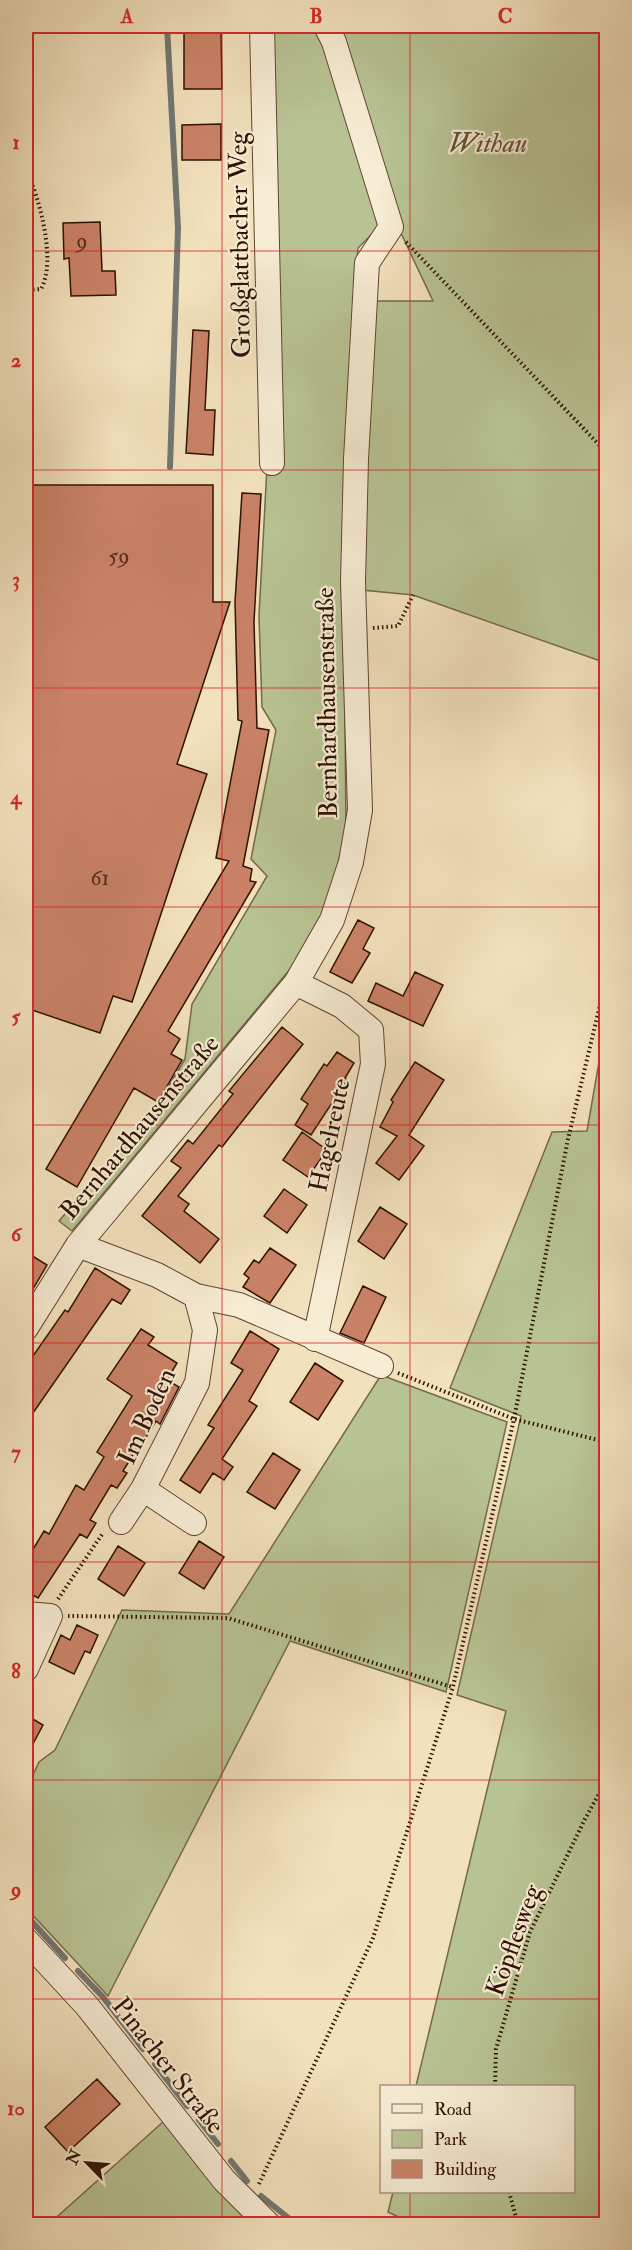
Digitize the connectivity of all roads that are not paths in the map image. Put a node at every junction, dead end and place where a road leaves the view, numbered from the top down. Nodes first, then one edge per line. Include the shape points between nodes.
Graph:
1 (262, 26) edge
2 (326, 26) edge
3 (272, 463) dead end
4 (296, 984) junction
5 (78, 1245) junction
6 (196, 1296) junction
7 (26, 1328) edge
8 (315, 1339) junction
9 (381, 1366) road end
10 (143, 1489) junction
11 (121, 1522) road end
12 (194, 1523) dead end
13 (26, 1614) edge
14 (26, 1669) edge
15 (26, 1940) edge
16 (268, 2224) edge

1 - 3 street, Großglattbacher Weg
2 - 4 street, Bernhardhausenstraße via 392,227 366,263 353,582 360,810 351,862 332,920
4 - 5 street, Bernhardhausenstraße
4 - 8 street, Hagelreute via 342,1006 371,1030 373,1064
5 - 6 street via 157,1275
5 - 7 street, Bernhardhausenstraße
6 - 8 street via 239,1305
6 - 10 street, Im Boden via 205,1329 197,1383
8 - 9 street
10 - 11 street, Im Boden
10 - 12 street, Im Boden
13 - 14 street via 50,1616
15 - 16 street, Pinacher Straße via 87,2006 224,2180

